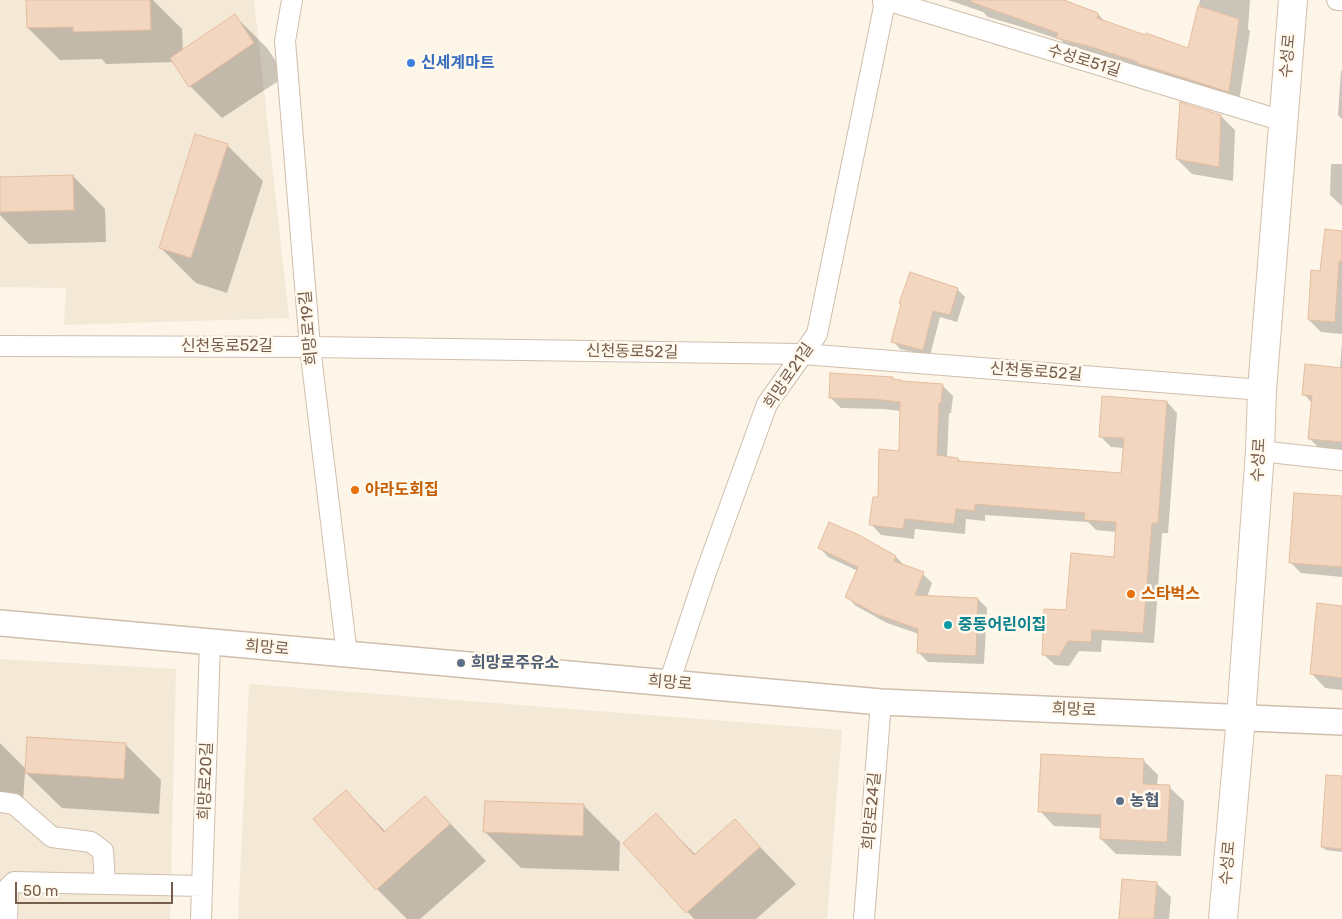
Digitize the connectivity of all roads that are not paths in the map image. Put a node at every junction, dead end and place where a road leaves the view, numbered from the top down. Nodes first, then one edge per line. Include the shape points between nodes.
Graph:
1 (292, 0) edge
2 (884, 0) edge
3 (1293, 0) edge
4 (1337, 0) edge
5 (1342, 0) edge
6 (1283, 121) junction
7 (0, 346) edge
8 (310, 347) junction
9 (803, 354) junction
10 (1262, 390) junction
11 (1260, 451) junction
12 (1342, 460) edge
13 (0, 623) edge
14 (210, 642) junction
15 (347, 655) junction
16 (669, 683) junction
17 (881, 702) junction
18 (1241, 717) junction
19 (1342, 722) edge
20 (0, 802) edge
21 (105, 883) junction
22 (202, 886) junction
23 (7, 919) edge
24 (201, 919) edge
25 (864, 919) edge
26 (1224, 919) edge

1 - 8 street, 희망로19길 via 284,41
2 - 6 street, 수성로51길
2 - 9 street, 희망로21길 via 818,334
3 - 6 main road, 수성로
4 - 5 street
6 - 10 main road, 수성로
7 - 8 street, 신천동로52길
8 - 9 street, 신천동로52길
8 - 15 street, 희망로19길
9 - 10 street, 신천동로52길
9 - 16 street, 희망로21길 via 767,404
10 - 11 main road, 수성로
11 - 12 street
11 - 18 main road, 수성로
13 - 14 street, 희망로
14 - 15 street, 희망로
14 - 22 street, 희망로20길
15 - 16 street, 희망로
16 - 17 street, 희망로
17 - 18 street, 희망로
17 - 25 street, 희망로24길
18 - 19 street, 희망로
18 - 26 main road, 수성로
20 - 21 street via 14,804 52,837 91,842 103,851
21 - 22 street
21 - 23 street via 14,882 8,888
22 - 24 street, 희망로20길

